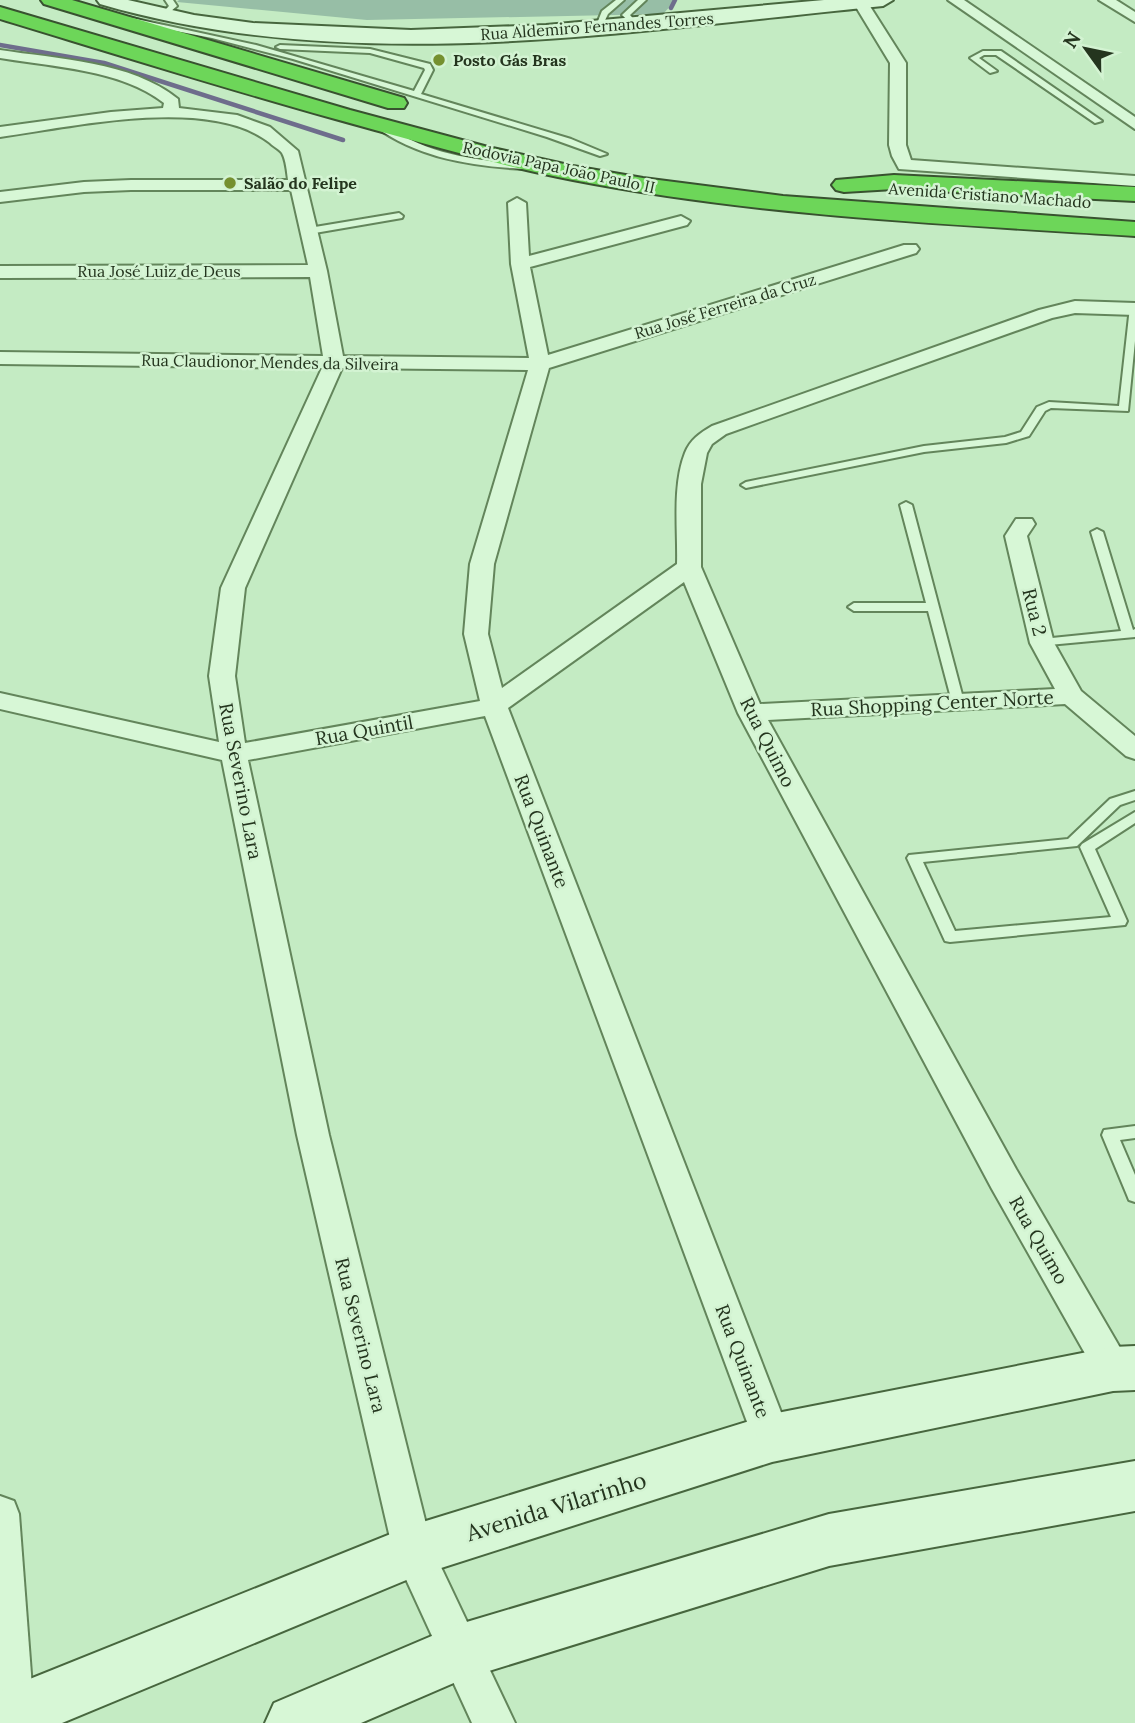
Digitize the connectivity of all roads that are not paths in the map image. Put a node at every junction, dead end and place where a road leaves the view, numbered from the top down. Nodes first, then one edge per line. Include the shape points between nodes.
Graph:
1 (51, 0) edge
2 (620, 0) edge
3 (642, 0) edge
4 (883, 0) edge
5 (955, 0) edge
6 (1106, 0) edge
7 (860, 2) junction
8 (101, 7) edge
9 (166, 8) edge
10 (0, 13) edge
11 (1135, 18) edge
12 (636, 26) junction
13 (597, 29) junction
14 (310, 33) junction
15 (258, 46) junction
16 (370, 51) junction
17 (0, 54) edge
18 (993, 71) dead end
19 (1086, 92) junction
20 (1060, 94) junction
21 (416, 95) junction
22 (1124, 97) dead end
23 (171, 111) junction
24 (0, 121) edge
25 (1098, 121) dead end
26 (1135, 124) edge
27 (37, 127) junction
28 (0, 132) edge
29 (603, 154) junction
30 (630, 159) dead end
31 (1135, 181) edge
32 (297, 185) junction
33 (1135, 194) edge
34 (0, 197) edge
35 (517, 203) dead end
36 (1135, 205) edge
37 (398, 216) dead end
38 (681, 221) dead end
39 (1135, 229) edge
40 (309, 231) junction
41 (911, 249) dead end
42 (520, 264) junction
43 (318, 271) junction
44 (0, 272) edge
45 (1134, 309) edge
46 (1, 361) edge
47 (334, 363) junction
48 (540, 364) junction
49 (746, 485) dead end
50 (906, 505) dead end
51 (1024, 524) dead end
52 (1097, 532) dead end
53 (688, 567) junction
54 (854, 607) dead end
55 (931, 607) junction
56 (1132, 633) edge
57 (1042, 643) junction
58 (1072, 696) junction
59 (0, 701) edge
60 (958, 702) junction
61 (494, 706) junction
62 (751, 713) junction
63 (1135, 750) edge
64 (234, 754) junction
65 (1135, 795) edge
66 (1115, 802) junction
67 (1134, 818) edge
68 (1135, 1132) edge
69 (1135, 1195) edge
70 (1124, 1368) edge
71 (772, 1438) junction
72 (1135, 1486) edge
73 (0, 1514) edge
74 (413, 1550) junction
75 (460, 1652) junction
76 (6, 1717) edge
77 (294, 1723) edge
78 (494, 1723) edge

1 - 8 highway, Rodovia Papa João Paulo II
2 - 13 lane via 605,13
3 - 12 lane via 626,15
4 - 7 street, Rua Aldemiro Fernandes Torres
5 - 19 street
6 - 11 street
7 - 12 street, Rua Aldemiro Fernandes Torres
7 - 31 street via 898,64 899,146 905,165
8 - 9 street, Rua Aldemiro Fernandes Torres
8 - 15 lane, Rodovia Papa João Paulo II
8 - 29 highway, Rodovia Papa João Paulo II via 454,119
9 - 14 street, Rua Aldemiro Fernandes Torres
10 - 39 highway, Rodovia Papa João Paulo II via 377,124 541,167 690,193 821,207
12 - 13 street, Rua Aldemiro Fernandes Torres
13 - 14 street, Rua Aldemiro Fernandes Torres via 446,36
14 - 16 lane, Rua Aldemiro Fernandes Torres
15 - 16 lane
15 - 21 lane, Rodovia Papa João Paulo II
16 - 21 lane via 427,66 428,76
17 - 23 street via 141,83 163,92 172,102
18 - 20 lane via 974,58 998,53
19 - 20 lane
19 - 22 street
19 - 26 street
20 - 25 lane
21 - 29 lane, Rodovia Papa João Paulo II
23 - 27 street
23 - 32 street via 228,118 264,130 290,151
24 - 27 street
27 - 28 street
29 - 30 highway, Rodovia Papa João Paulo II
32 - 34 street via 131,185
32 - 40 street
33 - 36 highway, Avenida Cristiano Machado via 833,183
35 - 42 street, Rua Quinante
37 - 40 lane
38 - 42 street
40 - 43 street
41 - 48 street, Rua José Ferreira da Cruz
42 - 48 street, Rua Quinante
43 - 44 street, Rua José Luiz de Deus
43 - 47 street
45 - 49 lane via 1124,409 1049,405 1041,409 1025,434 1006,440 924,449
45 - 53 street, Rua Quimo via 1075,307 1033,319 711,435 696,453 690,484
46 - 47 street, Rua Claudionor Mendes da Silveira
47 - 48 street, Rua Claudionor Mendes da Silveira
47 - 64 street, Rua Severino Lara via 233,588 222,676
48 - 61 street, Rua Quinante via 482,564 476,634
50 - 55 lane
51 - 57 street, Rua 2 via 1016,536
52 - 56 lane
53 - 61 street, Rua Quintil
53 - 62 street, Rua Quimo
54 - 55 lane
55 - 60 lane
56 - 57 lane
57 - 58 street, Rua 2
58 - 60 street, Rua Shopping Center Norte
58 - 63 street, Rua Shopping Center Norte
59 - 64 street, Rua Quintil
60 - 62 street, Rua Shopping Center Norte
61 - 64 street, Rua Quintil
61 - 71 street, Rua Quinante
62 - 70 street, Rua Quimo via 1004,1179
64 - 74 street, Rua Severino Lara via 313,1135
65 - 66 lane
66 - 67 lane
66 - 67 lane via 1072,843 914,858 950,937 1119,920 1087,847
68 - 69 lane via 1110,1135
70 - 71 street, Avenida Vilarinho
71 - 74 street, Avenida Vilarinho
72 - 75 street via 829,1540
73 - 76 street
74 - 75 street, Rua Severino Lara
74 - 76 street, Avenida Vilarinho
75 - 77 street
75 - 78 street, Rua Severino Lara

